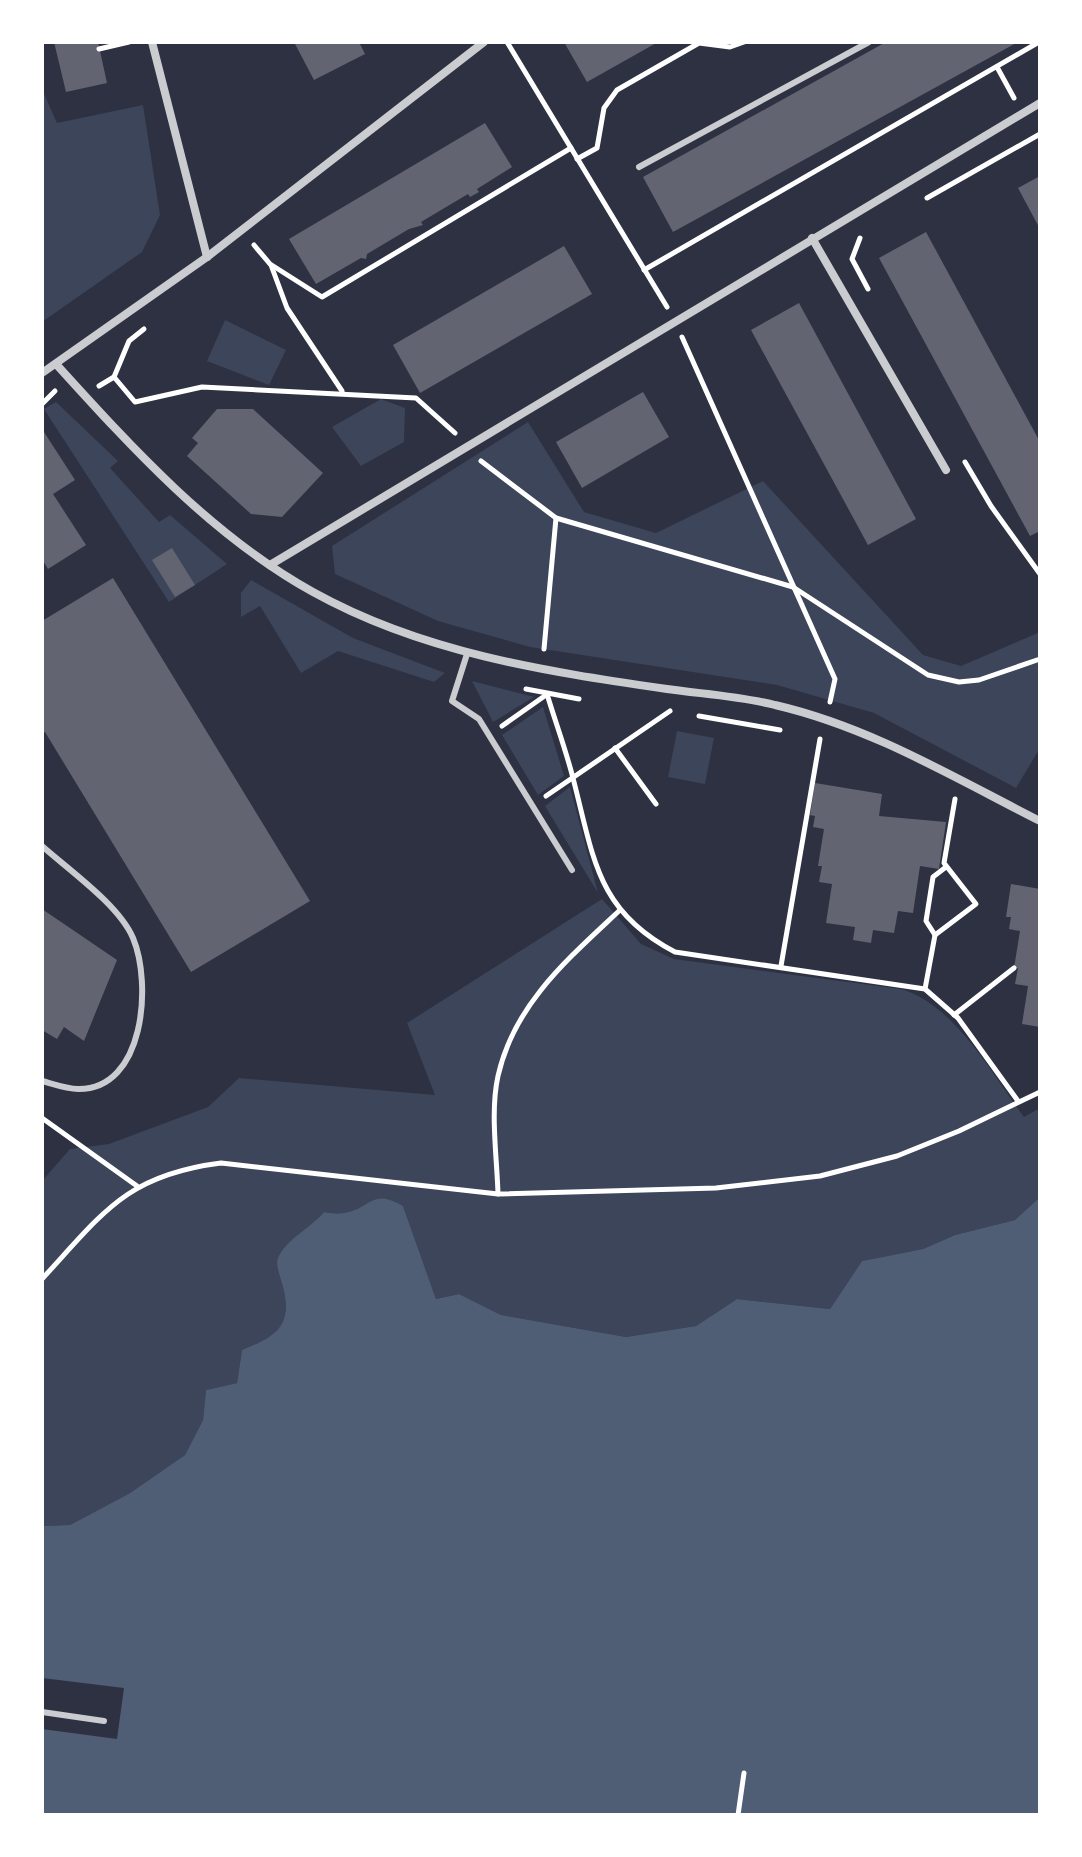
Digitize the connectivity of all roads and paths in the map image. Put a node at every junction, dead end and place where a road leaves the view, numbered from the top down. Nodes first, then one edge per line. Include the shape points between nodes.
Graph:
1 (129, 42) edge
2 (152, 42) edge
3 (484, 42) edge
4 (507, 42) edge
5 (744, 42) edge
6 (869, 42) edge
7 (1039, 42) edge
8 (99, 49) dead end
9 (1040, 103) edge
10 (1040, 134) edge
11 (571, 148) junction
12 (577, 159) junction
13 (639, 167) dead end
14 (921, 201) dead end
15 (869, 231) dead end
16 (812, 238) junction
17 (254, 245) dead end
18 (207, 257) junction
19 (270, 264) junction
20 (644, 270) junction
21 (874, 299) dead end
22 (675, 320) junction
23 (56, 364) junction
24 (42, 373) edge
25 (342, 391) junction
26 (84, 395) junction
27 (466, 445) junction
28 (964, 461) dead end
29 (946, 470) dead end
30 (556, 518) junction
31 (270, 565) junction
32 (1040, 574) edge
33 (793, 587) junction
34 (467, 654) junction
35 (1040, 659) edge
36 (542, 670) junction
37 (547, 695) junction
38 (670, 711) dead end
39 (825, 719) junction
40 (489, 735) junction
41 (615, 748) junction
42 (573, 776) junction
43 (955, 796) dead end
44 (656, 804) dead end
45 (533, 806) junction
46 (1040, 821) edge
47 (42, 846) edge
48 (946, 867) junction
49 (572, 870) dead end
50 (620, 910) junction
51 (935, 935) junction
52 (781, 966) junction
53 (1014, 968) dead end
54 (925, 989) junction
55 (954, 1015) junction
56 (42, 1081) edge
57 (1040, 1092) edge
58 (1018, 1101) junction
59 (42, 1118) edge
60 (137, 1186) junction
61 (498, 1194) junction
62 (42, 1279) edge
63 (42, 1712) edge
64 (104, 1721) dead end
65 (744, 1773) dead end
66 (738, 1815) edge

1 - 8 path
2 - 18 street
3 - 18 street
4 - 11 path
5 - 12 path via 730,47 699,43 617,90 604,108 597,148
6 - 13 lane
7 - 20 path
9 - 16 street
10 - 14 path
11 - 12 path
11 - 19 path via 322,297
12 - 20 path
15 - 21 path via 857,239 852,259
16 - 22 street
16 - 29 street
17 - 19 path
18 - 23 street
19 - 25 path via 287,308
20 - 22 path
22 - 27 street
22 - 33 path
23 - 24 street
23 - 26 street
25 - 26 path via 202,387 135,402 114,377
25 - 27 path via 416,398
26 - 31 street via 163,478
27 - 30 path via 493,473
27 - 31 street
28 - 32 path
30 - 33 path
30 - 36 path
31 - 34 street via 357,614
33 - 35 path via 928,675 979,680
33 - 39 path via 835,679
34 - 36 street
34 - 40 lane via 452,701 479,719
36 - 37 path
36 - 39 street via 773,704
37 - 40 path
37 - 42 path
38 - 41 path
39 - 46 street via 860,730
39 - 52 path
40 - 45 lane
41 - 42 path
41 - 44 path
42 - 45 path
42 - 50 path via 599,878
43 - 48 path
45 - 49 lane
47 - 56 lane via 106,903 132,936 141,971 141,1016 131,1055 111,1079 80,1090
48 - 51 path via 933,877 926,921
48 - 51 path via 976,904
50 - 52 path via 646,937 675,952
50 - 61 path via 548,977 518,1023 498,1077
51 - 54 path
52 - 54 path
53 - 55 path
54 - 55 path
55 - 58 path
57 - 58 path
58 - 61 path via 897,1156 820,1176 716,1188
59 - 60 path
60 - 61 path via 179,1168 221,1163
60 - 62 path via 103,1213
63 - 64 lane
65 - 66 path

